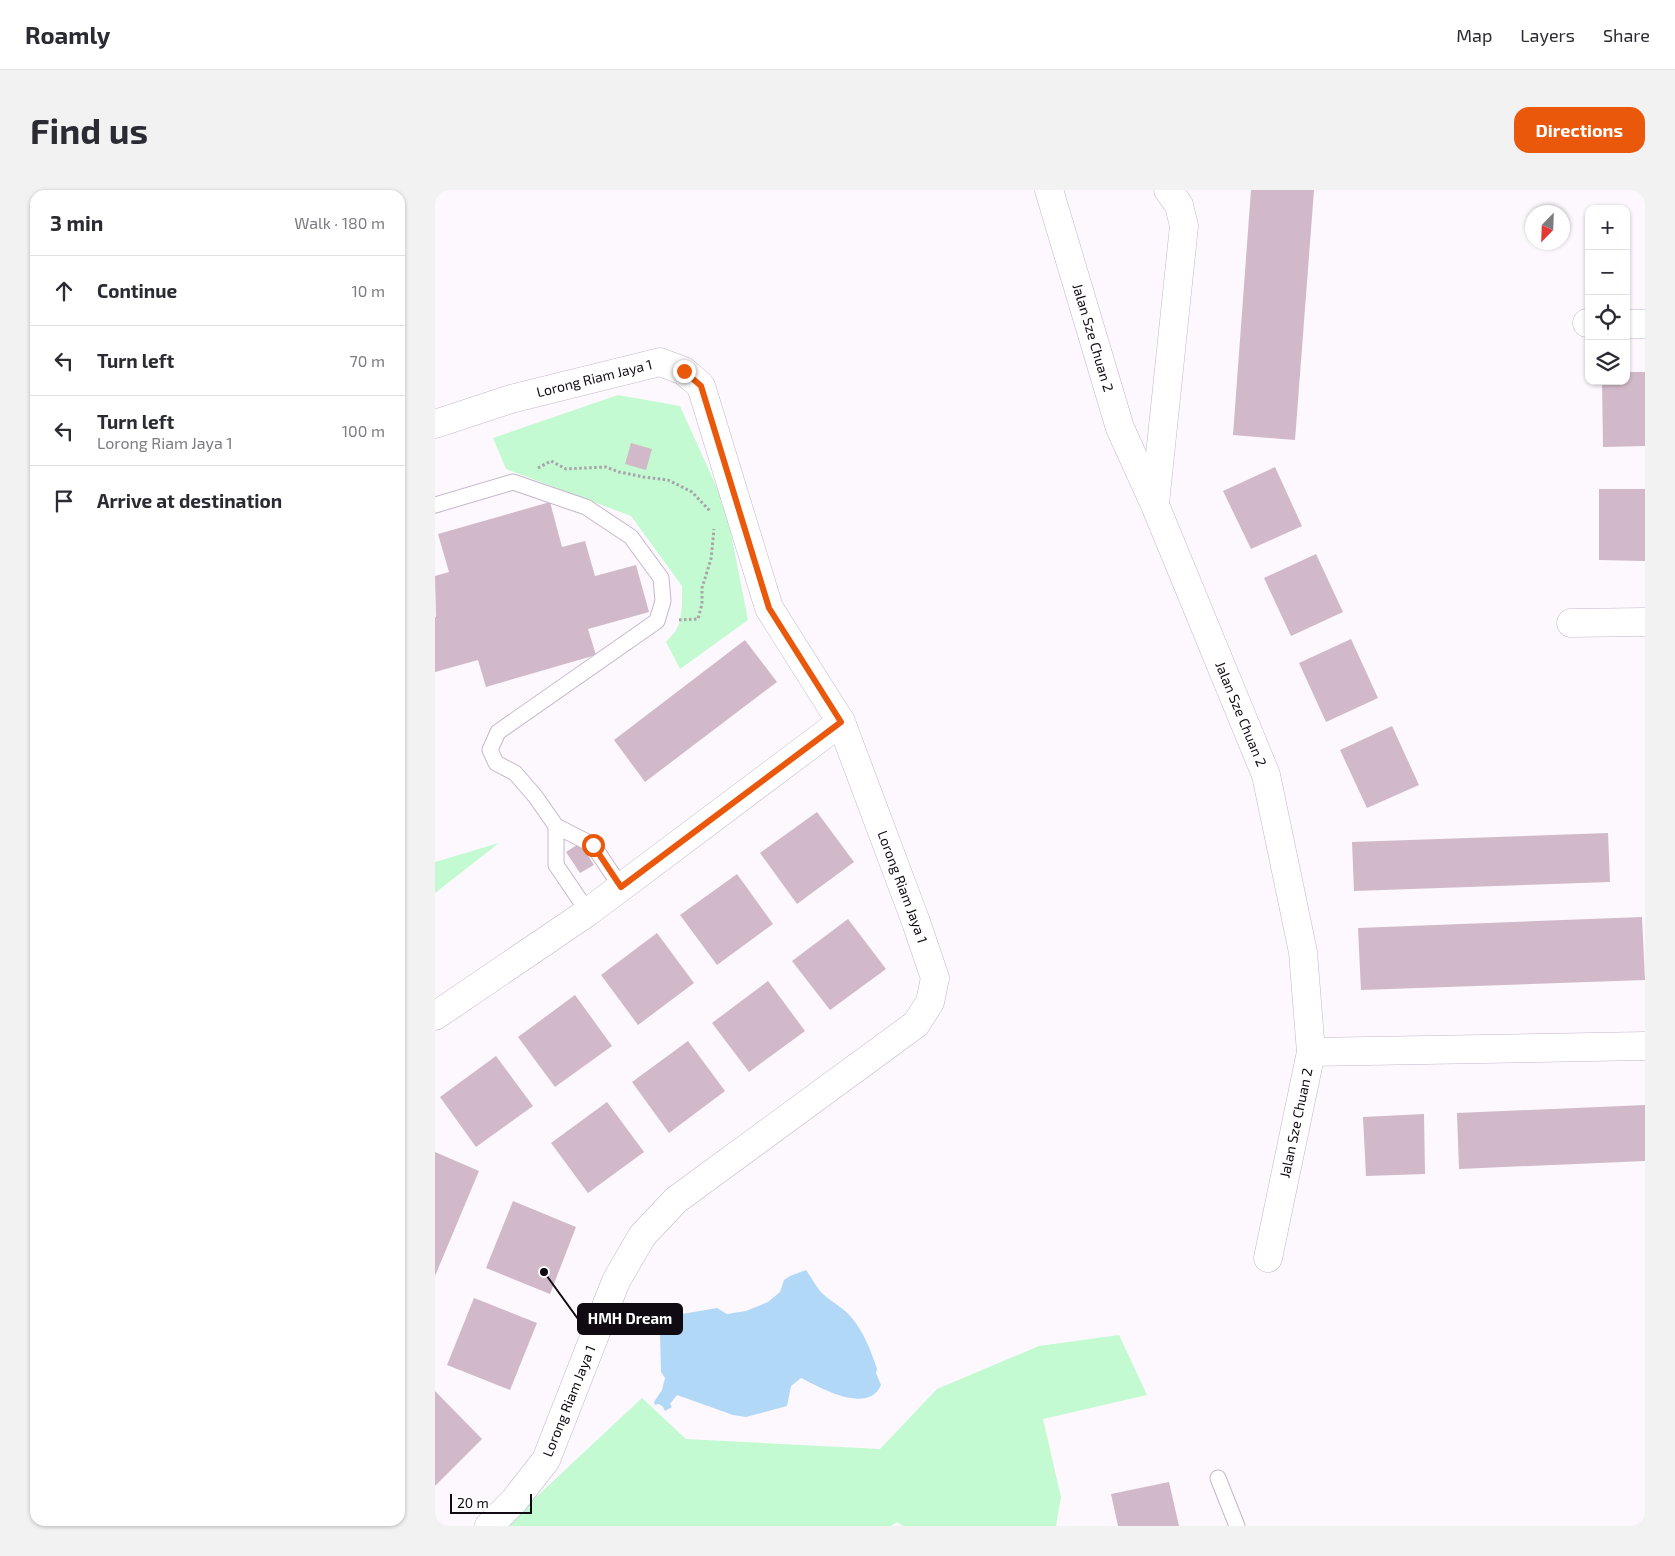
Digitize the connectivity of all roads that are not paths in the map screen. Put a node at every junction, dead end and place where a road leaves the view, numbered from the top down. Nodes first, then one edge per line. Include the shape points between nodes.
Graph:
1 (1049, 190) edge
2 (1168, 190) edge
3 (1630, 324) edge
4 (1645, 324) edge
5 (435, 424) edge
6 (435, 505) edge
7 (1155, 505) junction
8 (1645, 622) edge
9 (1571, 623) dead end
10 (841, 722) junction
11 (556, 826) junction
12 (621, 887) junction
13 (588, 912) junction
14 (435, 1016) edge
15 (1645, 1046) edge
16 (1311, 1052) junction
17 (1268, 1258) dead end
18 (1218, 1478) dead end
19 (489, 1526) edge
20 (1237, 1526) edge

1 - 7 street, Jalan Sze Chuan 2 via 1120,428
2 - 7 street via 1179,205 1184,226
3 - 4 street
5 - 10 street, Lorong Riam Jaya 1 via 511,399 660,362 684,371 701,386 769,608
6 - 11 lane via 513,482 586,507 631,537 661,578 663,601 657,620 498,732 490,750 496,764 515,773
7 - 16 street, Jalan Sze Chuan 2 via 1266,775 1303,952
8 - 9 street
10 - 12 street
10 - 19 street, Lorong Riam Jaya 1 via 935,978 930,1002 916,1024 676,1200 642,1236 616,1281 546,1460 514,1501
11 - 12 lane via 593,845
11 - 13 lane via 556,865
12 - 13 street
13 - 14 street
15 - 16 street
16 - 17 street, Jalan Sze Chuan 2
18 - 20 lane

